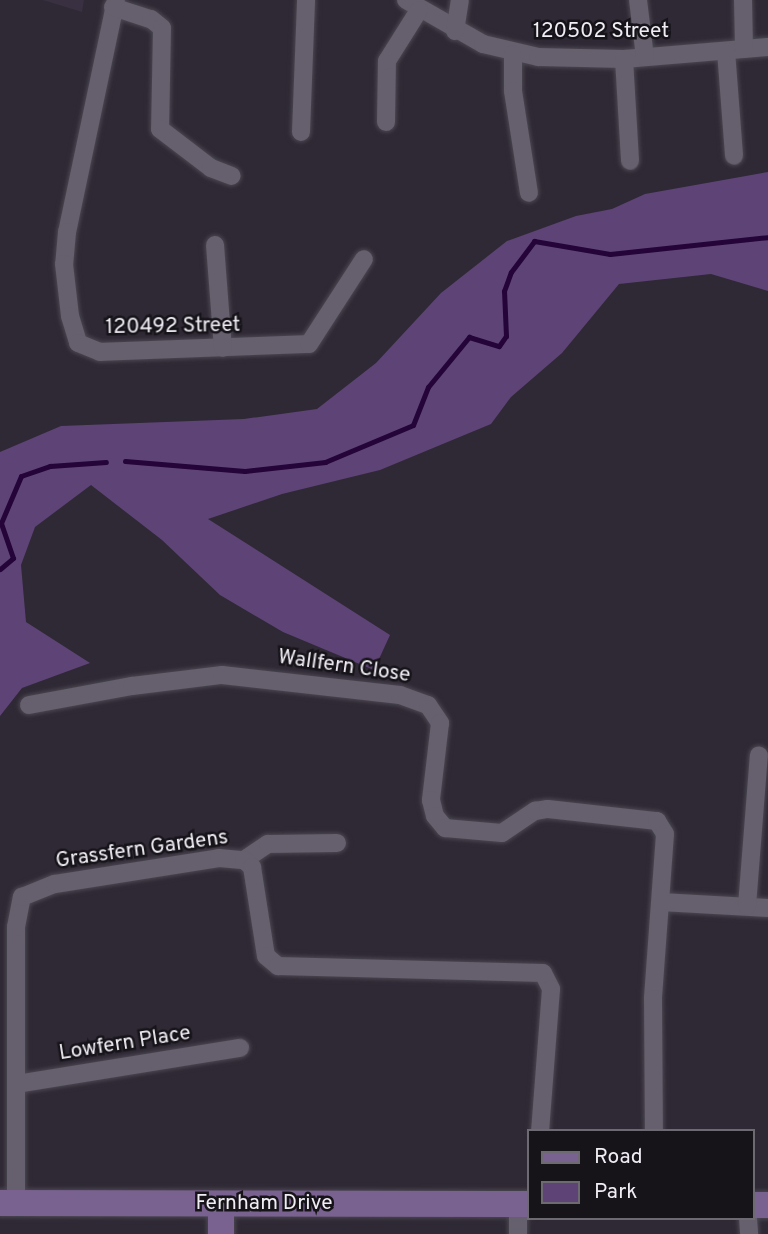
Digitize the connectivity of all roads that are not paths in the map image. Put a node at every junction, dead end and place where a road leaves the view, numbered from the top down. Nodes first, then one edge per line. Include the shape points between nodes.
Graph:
1 (306, 0) edge
2 (460, 0) edge
3 (638, 0) edge
4 (743, 0) edge
5 (115, 3) edge
6 (412, 5) edge
7 (455, 31) junction
8 (768, 47) edge
9 (735, 50) junction
10 (513, 54) junction
11 (645, 57) junction
12 (624, 59) junction
13 (386, 122) dead end
14 (301, 132) dead end
15 (734, 156) dead end
16 (630, 161) dead end
17 (232, 176) dead end
18 (528, 193) dead end
19 (215, 245) dead end
20 (364, 259) dead end
21 (223, 348) junction
22 (29, 705) dead end
23 (759, 755) dead end
24 (337, 843) dead end
25 (244, 860) junction
26 (662, 902) junction
27 (747, 906) junction
28 (768, 908) edge
29 (240, 1048) dead end
30 (17, 1084) junction
31 (541, 1129) edge
32 (654, 1129) edge
33 (8, 1203) edge
34 (523, 1204) edge
35 (221, 1205) junction
36 (221, 1234) edge
37 (517, 1234) edge

1 - 14 street
2 - 7 street
3 - 11 street
4 - 9 street
5 - 17 street via 162,28 160,129 211,168
5 - 21 street, 120492 Street via 67,232 64,264 75,334 85,349 100,352
6 - 7 street, 120502 Street
6 - 13 street via 387,61
7 - 10 street, 120502 Street
8 - 9 street, 120502 Street
9 - 11 street, 120502 Street
9 - 15 street
10 - 12 street, 120502 Street
10 - 18 street via 513,91
11 - 12 street, 120502 Street
12 - 16 street
19 - 21 street
20 - 21 street, 120492 Street via 309,344
22 - 26 street, Wallfern Close via 222,675 415,699 435,712 440,723 431,800 435,816 445,828 502,833 529,814 548,809 649,818 657,821 665,834
23 - 27 street
24 - 25 street via 268,845
25 - 30 street, Grassfern Gardens via 219,858 55,884 22,897 16,927
25 - 31 street, Grassfern Gardens via 256,877 266,956 278,966 543,973 551,989
26 - 27 street
26 - 32 street, Wallfern Close via 653,999
27 - 28 street
29 - 30 street, Lowfern Place
30 - 33 street, Grassfern Gardens
33 - 35 street, Fernham Drive
34 - 35 street, Fernham Drive
34 - 37 street
35 - 36 street

